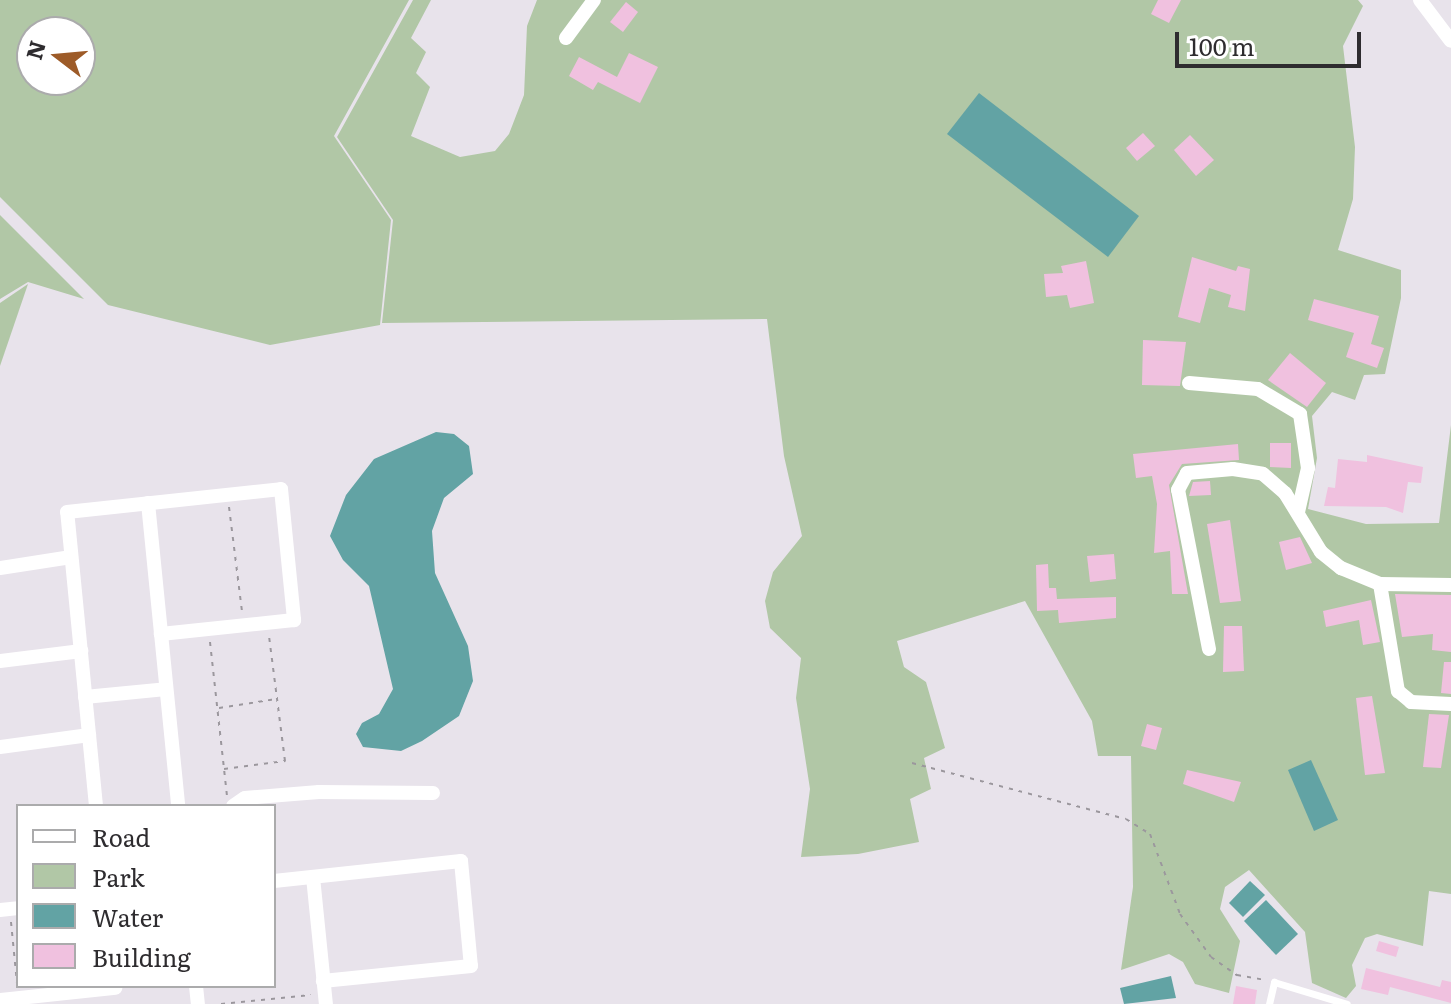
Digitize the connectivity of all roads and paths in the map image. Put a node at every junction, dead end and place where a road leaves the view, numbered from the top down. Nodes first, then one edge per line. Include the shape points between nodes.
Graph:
1 (594, 0) edge
2 (1420, 0) edge
3 (566, 38) dead end
4 (1451, 41) edge
5 (1189, 383) dead end
6 (228, 495) junction
7 (148, 503) junction
8 (1298, 512) junction
9 (71, 557) junction
10 (0, 568) edge
11 (1380, 584) junction
12 (1451, 585) edge
13 (267, 623) junction
14 (243, 625) junction
15 (209, 629) junction
16 (161, 634) junction
17 (1209, 649) dead end
18 (81, 651) junction
19 (0, 661) edge
20 (166, 689) junction
21 (85, 697) junction
22 (277, 699) junction
23 (1451, 704) edge
24 (217, 708) junction
25 (89, 735) junction
26 (0, 747) edge
27 (912, 763) dead end
28 (224, 769) junction
29 (433, 793) dead end
30 (96, 804) edge
31 (178, 804) edge
32 (231, 804) edge
33 (234, 804) edge
34 (313, 877) junction
35 (276, 881) edge
36 (9, 909) edge
37 (16, 971) edge
38 (1274, 982) junction
39 (18, 988) edge
40 (104, 988) edge
41 (324, 993) edge
42 (19, 997) junction
43 (0, 1000) edge
44 (221, 1004) edge
45 (1269, 1004) edge
46 (1347, 1004) edge

1 - 3 street
2 - 4 street
5 - 8 street via 1258,389 1300,414 1308,468
6 - 7 street
6 - 13 street via 281,489 294,620
6 - 14 path
7 - 9 street via 67,512
7 - 16 street
8 - 11 street via 1321,552 1341,568
8 - 17 street via 1263,474 1233,469 1182,475 1178,490
9 - 10 street
9 - 18 street
11 - 12 street
11 - 23 street via 1398,691 1411,702
13 - 14 street
13 - 22 path
14 - 15 street
15 - 16 street
15 - 24 path
16 - 20 street
18 - 19 street
18 - 21 street
20 - 21 street
20 - 31 street
21 - 25 street
22 - 24 path
22 - 28 path via 285,761
24 - 28 path
25 - 26 street
25 - 30 street
27 - 38 path via 1126,819 1150,834 1180,914 1211,957 1237,975
28 - 32 path
29 - 33 street via 319,792 245,798
34 - 35 street
34 - 41 street
34 - 41 street via 461,861 471,966
36 - 37 path
38 - 45 lane
38 - 46 lane
39 - 42 path
40 - 42 street
41 - 44 path
42 - 43 street

